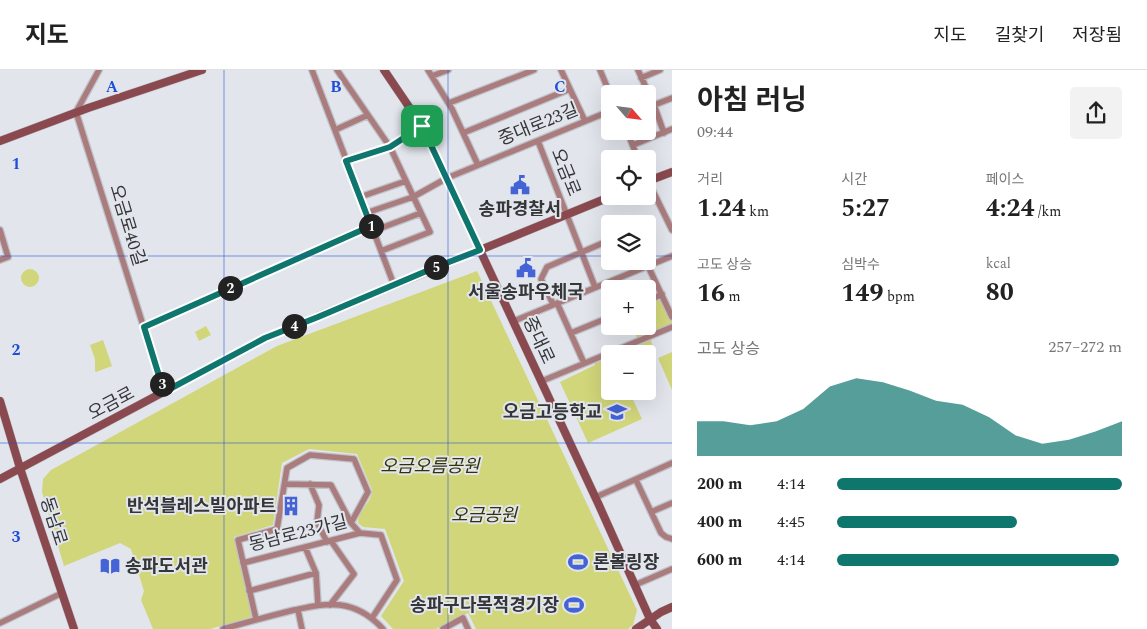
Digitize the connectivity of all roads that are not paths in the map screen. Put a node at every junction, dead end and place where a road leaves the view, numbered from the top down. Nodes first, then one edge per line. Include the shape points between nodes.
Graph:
1 (99, 70) edge
2 (201, 70) edge
3 (313, 70) edge
4 (337, 70) edge
5 (384, 70) edge
6 (428, 70) edge
7 (448, 70) edge
8 (534, 70) edge
9 (561, 70) edge
10 (600, 70) edge
11 (638, 70) edge
12 (660, 70) edge
13 (432, 76) junction
14 (641, 78) junction
15 (606, 85) edge
16 (644, 85) edge
17 (570, 89) junction
18 (672, 98) edge
19 (449, 103) junction
20 (656, 105) edge
21 (656, 111) edge
22 (76, 112) junction
23 (601, 114) edge
24 (368, 116) junction
25 (585, 121) junction
26 (422, 126) junction
27 (335, 130) junction
28 (672, 130) edge
29 (664, 132) junction
30 (463, 133) junction
31 (631, 140) edge
32 (0, 141) edge
33 (538, 141) junction
34 (633, 145) junction
35 (390, 147) junction
36 (635, 150) edge
37 (346, 161) junction
38 (478, 165) junction
39 (672, 172) edge
40 (447, 178) junction
41 (656, 178) edge
42 (406, 181) junction
43 (360, 197) junction
44 (413, 197) junction
45 (656, 197) edge
46 (601, 201) edge
47 (366, 213) junction
48 (421, 213) junction
49 (567, 215) junction
50 (372, 229) junction
51 (0, 230) edge
52 (672, 230) edge
53 (601, 244) edge
54 (480, 250) junction
55 (381, 252) junction
56 (580, 252) junction
57 (672, 256) edge
58 (0, 260) edge
59 (656, 263) edge
60 (637, 270) edge
61 (650, 270) edge
62 (394, 285) junction
63 (595, 288) junction
64 (662, 294) junction
65 (656, 297) edge
66 (555, 304) junction
67 (672, 317) edge
68 (514, 321) junction
69 (601, 321) edge
70 (144, 327) junction
71 (672, 327) edge
72 (571, 333) junction
73 (584, 363) junction
74 (542, 381) junction
75 (164, 392) junction
76 (0, 401) edge
77 (3, 423) edge
78 (672, 463) edge
79 (20, 468) junction
80 (0, 479) edge
81 (636, 480) junction
82 (285, 484) junction
83 (310, 484) junction
84 (596, 498) junction
85 (672, 503) edge
86 (651, 512) junction
87 (351, 523) junction
88 (360, 533) junction
89 (672, 539) edge
90 (329, 541) junction
91 (305, 547) junction
92 (243, 563) junction
93 (672, 569) edge
94 (316, 573) junction
95 (635, 585) junction
96 (249, 590) junction
97 (62, 593) junction
98 (318, 605) junction
99 (330, 605) junction
100 (672, 608) edge
101 (298, 610) junction
102 (372, 618) junction
103 (256, 619) junction
104 (650, 619) junction
105 (0, 623) edge
106 (246, 626) edge
107 (74, 629) edge
108 (223, 629) edge
109 (302, 629) edge
110 (383, 629) edge
111 (442, 629) edge
112 (468, 629) edge
113 (636, 629) edge
114 (657, 629) edge

1 - 22 street
2 - 22 main road
3 - 27 street
4 - 24 street
5 - 26 main road, 중대로
6 - 13 street
7 - 13 street
8 - 19 street
9 - 17 street
10 - 15 street
11 - 14 street
12 - 14 street
13 - 19 street
14 - 16 street
17 - 25 street
17 - 30 street
18 - 20 street
19 - 30 street
21 - 29 street
22 - 32 main road
22 - 70 street, 오금로40길
23 - 25 street, 중대로23길
24 - 27 street
24 - 35 street
25 - 33 street, 중대로23길
26 - 35 street
26 - 40 main road, 중대로
27 - 37 street
28 - 29 street
29 - 34 street
30 - 38 street
31 - 34 street
33 - 38 street, 중대로23길
33 - 49 street, 오금로
34 - 36 street
35 - 37 street
35 - 42 street
37 - 43 street
38 - 40 street, 중대로23길
39 - 41 main road
40 - 44 street, 중대로23길
40 - 54 main road, 중대로
42 - 43 street
42 - 44 street
43 - 47 street
44 - 47 street, 중대로23길
44 - 48 street
45 - 52 street
46 - 49 main road, 오금로
47 - 50 street
48 - 50 street
48 - 55 street via 430,232
49 - 54 main road, 오금로
49 - 56 street, 오금로
50 - 55 street
50 - 70 street
51 - 58 street via 8,257
53 - 56 street
54 - 62 main road, 오금로
54 - 68 main road, 중대로
55 - 62 street
56 - 63 street, 오금로
56 - 66 street via 547,267 543,274 541,279
57 - 59 street
60 - 63 street
61 - 64 street
62 - 75 main road, 오금로 via 265,338
63 - 66 street
64 - 65 street
64 - 67 street
66 - 68 street
66 - 72 street
68 - 74 main road, 중대로
69 - 72 street
70 - 75 street, 오금로40길
71 - 73 street
72 - 73 street
73 - 74 street
74 - 84 main road, 중대로
75 - 79 main road, 오금로
76 - 77 main road, 동남로
77 - 79 main road, 동남로
78 - 81 street
79 - 80 main road, 오금로
79 - 97 main road, 동남로
81 - 84 street
81 - 86 street
82 - 83 street, 동남로23가길
82 - 87 street, 동남로23가길 via 287,468 310,455 354,459 368,492
82 - 92 street, 동남로23가길 via 277,529 238,540
83 - 87 street, 동남로23가길 via 331,485
83 - 90 street via 319,505 317,522
84 - 95 main road, 중대로
85 - 86 street
86 - 89 street via 661,533
87 - 88 street, 동남로23가길
88 - 90 street, 동남로23가길
88 - 102 street, 동남로23가길 via 381,535 397,580
90 - 91 street, 동남로23가길
90 - 99 street via 354,574
91 - 92 street, 동남로23가길
91 - 94 street
92 - 96 street, 동남로23가길
93 - 95 street
94 - 96 street
94 - 98 street
95 - 104 main road, 중대로
96 - 103 street, 동남로23가길
97 - 105 street
97 - 107 main road, 동남로
98 - 99 street
98 - 101 street
99 - 102 street via 359,610
100 - 104 main road
101 - 103 street
101 - 109 street
102 - 110 street
103 - 106 street
104 - 113 main road
104 - 114 main road, 중대로
106 - 108 street
111 - 112 street via 463,618

